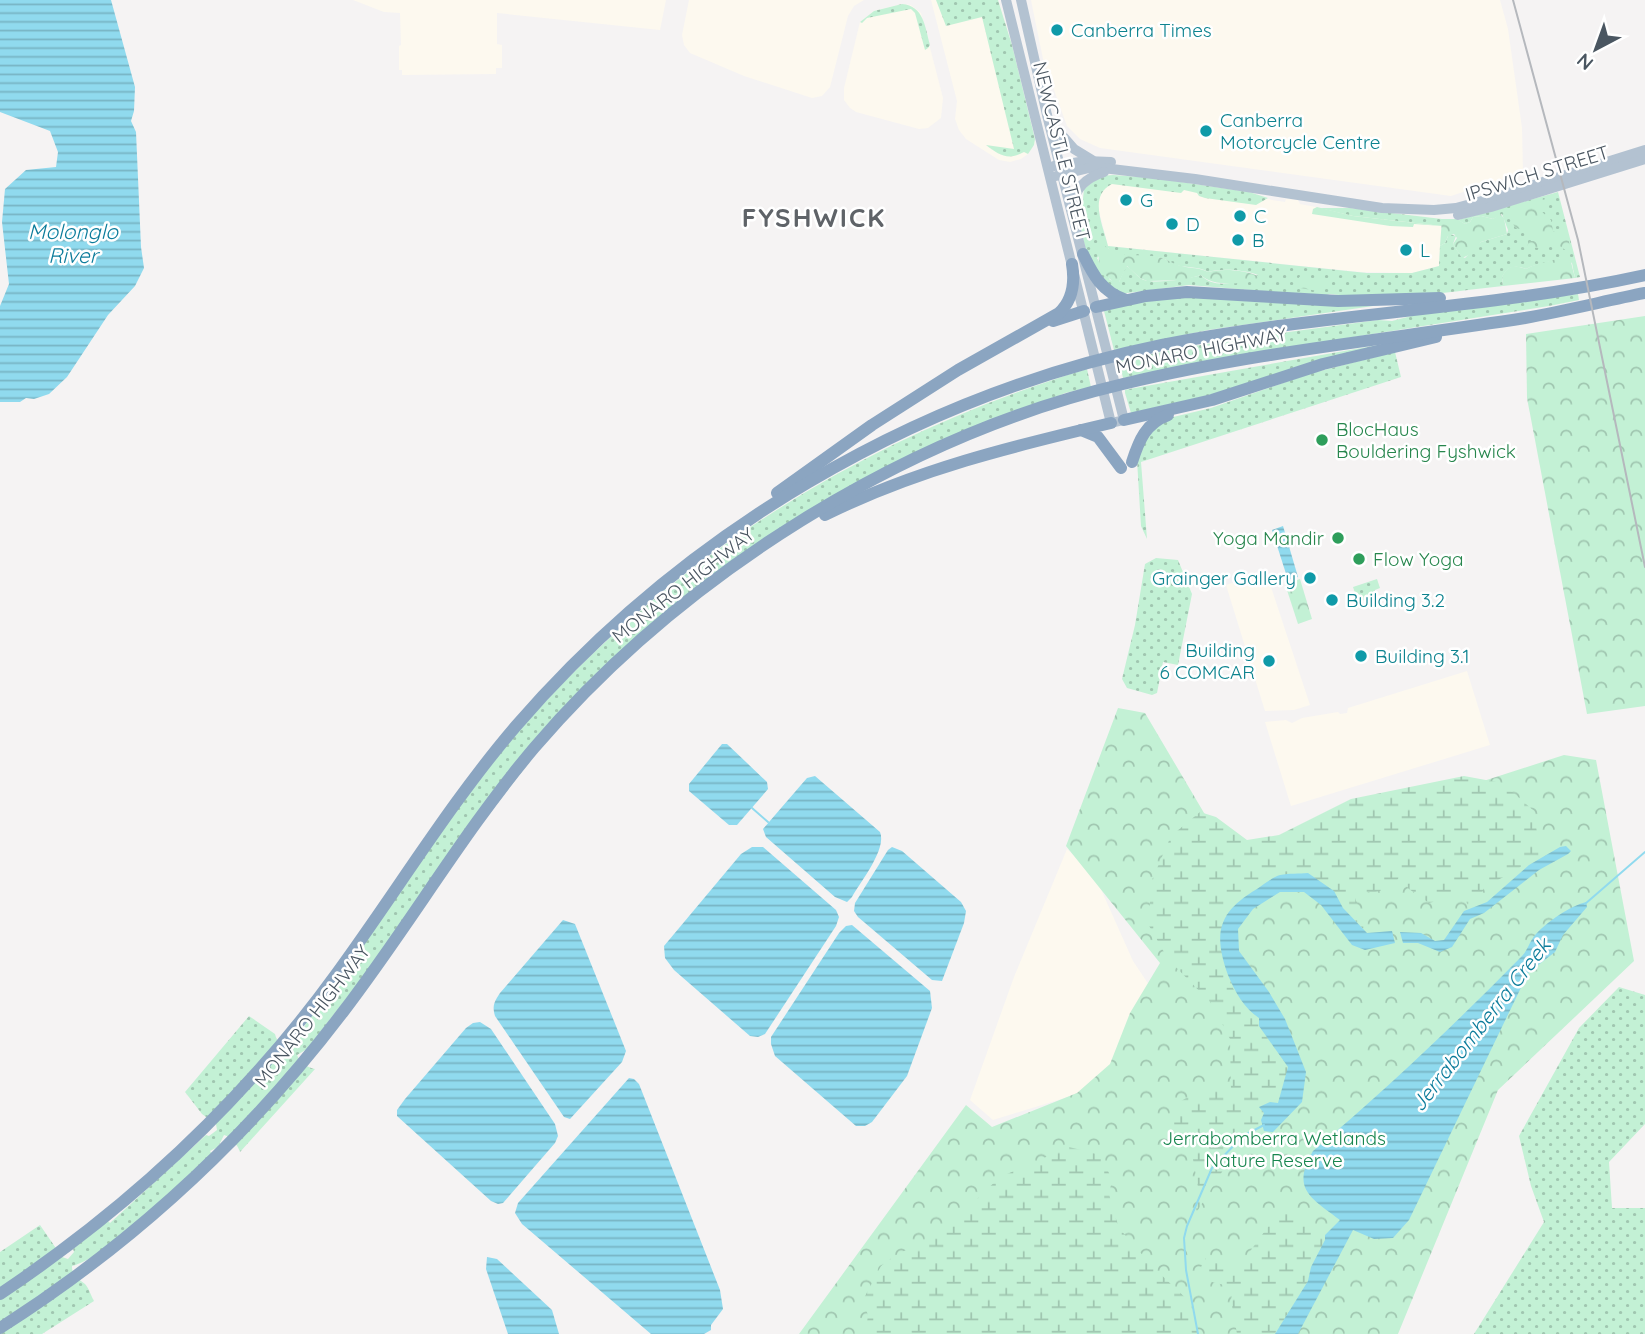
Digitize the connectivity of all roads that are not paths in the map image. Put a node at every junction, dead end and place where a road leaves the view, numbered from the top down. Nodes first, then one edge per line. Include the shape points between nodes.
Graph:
1 (1006, 0) edge
2 (1021, 0) edge
3 (1049, 120) junction
4 (1645, 150) edge
5 (1645, 159) edge
6 (1093, 160) junction
7 (1062, 169) junction
8 (1113, 169) junction
9 (1049, 174) junction
10 (1585, 174) junction
11 (1195, 179) junction
12 (1544, 186) junction
13 (1396, 209) junction
14 (1434, 209) junction
15 (1072, 210) junction
16 (1450, 215) junction
17 (1083, 254) junction
18 (1072, 264) junction
19 (1645, 275) edge
20 (1573, 289) junction
21 (1645, 293) edge
22 (1126, 300) junction
23 (1090, 309) junction
24 (1040, 325) junction
25 (1469, 326) junction
26 (1195, 405) junction
27 (1117, 422) junction
28 (1081, 430) junction
29 (770, 506) junction
30 (780, 534) junction
31 (0, 1294) edge
32 (0, 1328) edge

1 - 9 main road, NEWCASTLE STREET
2 - 3 main road, NEWCASTLE STREET
3 - 6 main road via 1074,149
3 - 7 main road, NEWCASTLE STREET
4 - 10 main road, IPSWICH STREET
5 - 10 main road, IPSWICH STREET
6 - 7 main road, IPSWICH STREET
6 - 11 main road, IPSWICH STREET
7 - 8 main road, IPSWICH STREET
7 - 9 main road, IPSWICH STREET
7 - 15 main road, NEWCASTLE STREET
8 - 11 main road, IPSWICH STREET
8 - 15 main road via 1083,183
9 - 18 main road, NEWCASTLE STREET
10 - 12 main road, IPSWICH STREET
11 - 13 main road, IPSWICH STREET
12 - 14 main road, IPSWICH STREET
12 - 16 main road, IPSWICH STREET via 1480,210
13 - 14 main road, IPSWICH STREET
13 - 16 main road, IPSWICH STREET
14 - 16 main road
15 - 17 main road, NEWCASTLE STREET
17 - 22 highway via 1100,285
17 - 23 main road, NEWCASTLE STREET
18 - 23 main road, NEWCASTLE STREET
18 - 24 highway via 1068,303
19 - 20 highway, MONARO HIGHWAY
20 - 22 highway via 1553,286 1384,302 1195,292
20 - 29 highway, MONARO HIGHWAY via 1251,331 1085,364 917,425
21 - 25 highway, MONARO HIGHWAY
22 - 23 highway
23 - 24 highway
23 - 27 main road
24 - 29 highway via 849,439 776,494
25 - 26 highway via 1323,364
25 - 30 highway, MONARO HIGHWAY via 1236,362 1092,392 941,447 863,485
26 - 27 highway
26 - 28 highway via 1151,425 1126,465 1098,436
27 - 28 highway
28 - 30 highway via 941,468 839,508 791,535
29 - 31 highway, MONARO HIGHWAY via 647,597 534,705 474,777 282,1044 212,1120 132,1195
30 - 32 highway, MONARO HIGHWAY via 657,626 551,729 496,795 366,982 303,1063 233,1140 158,1210

